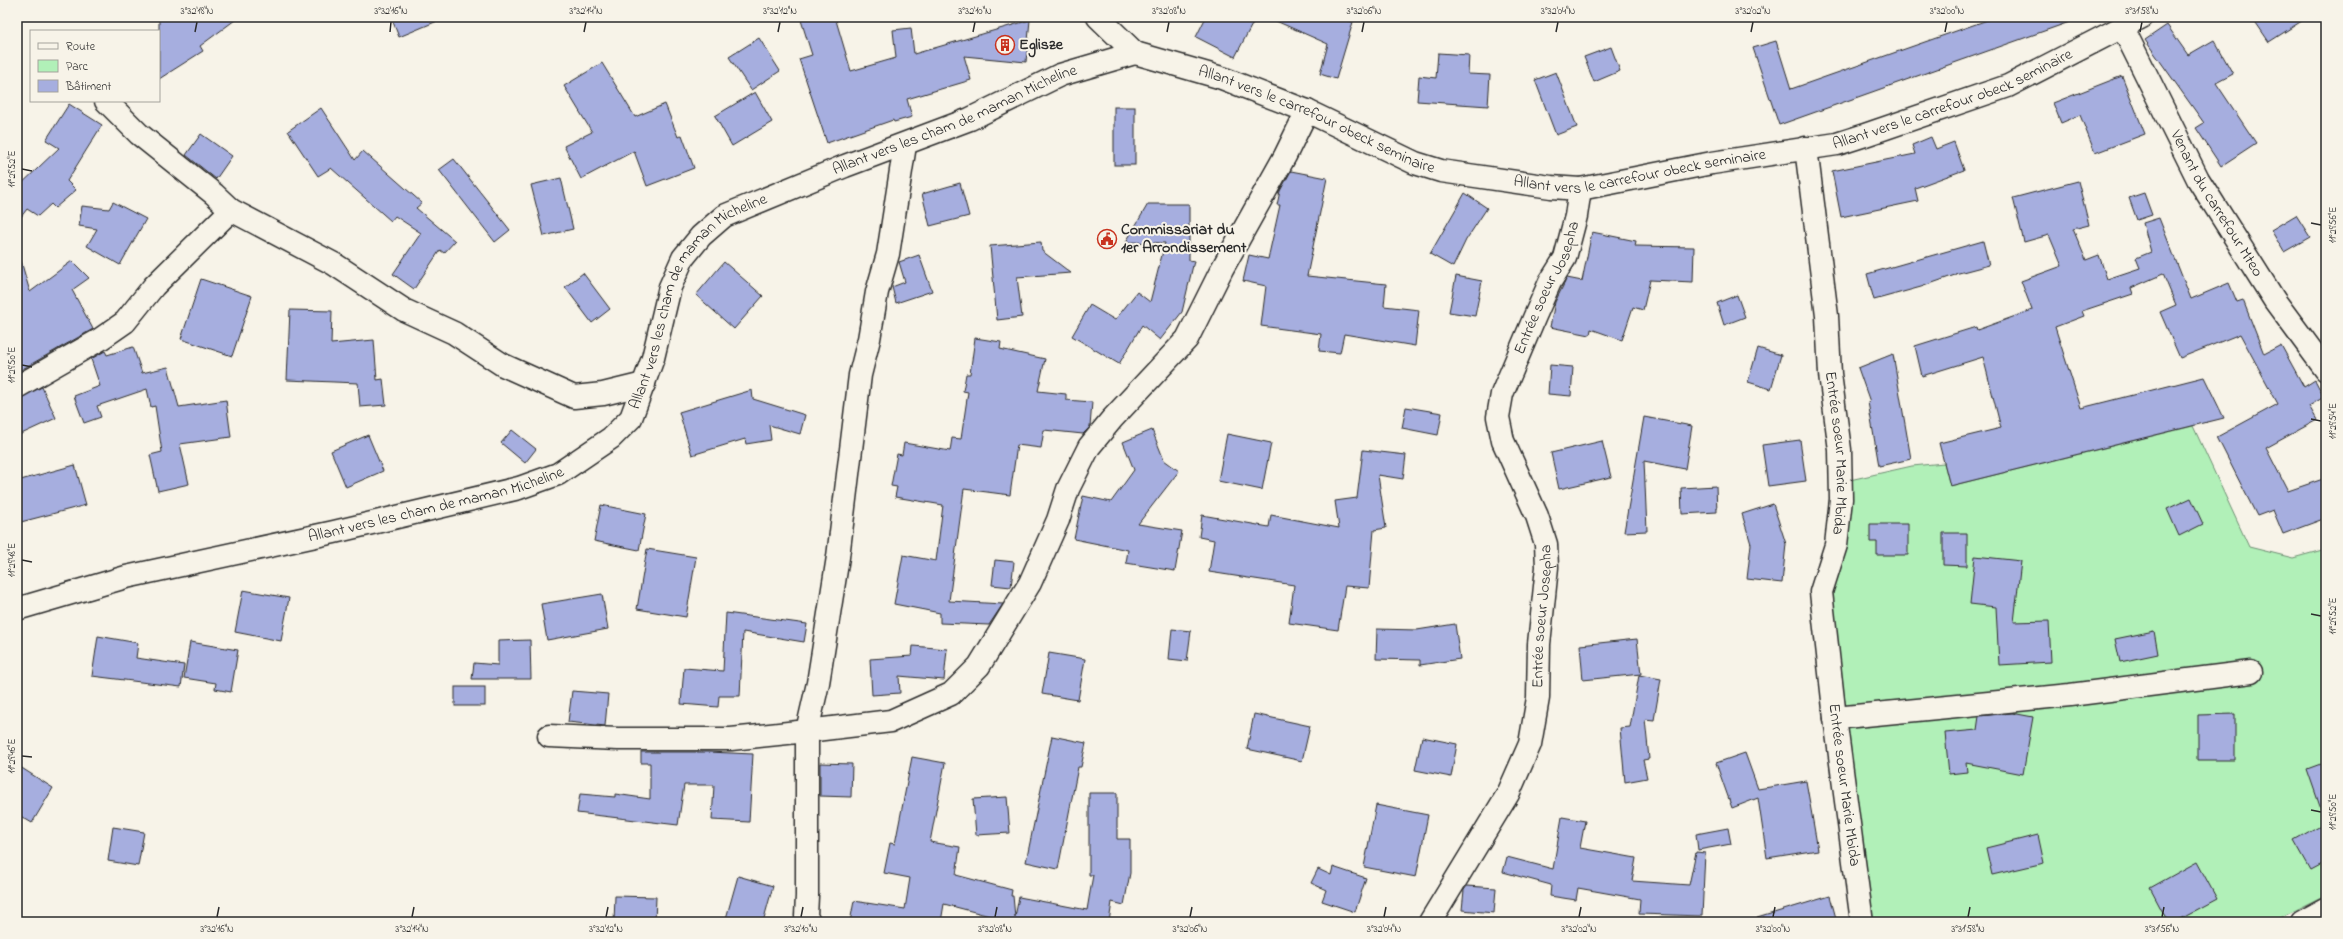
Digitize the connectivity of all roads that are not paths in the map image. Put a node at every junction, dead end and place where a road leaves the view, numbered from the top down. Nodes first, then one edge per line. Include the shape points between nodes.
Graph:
1 (1098, 17) edge
2 (2142, 17) edge
3 (2123, 28) junction
4 (1135, 53) junction
5 (107, 102) edge
6 (1307, 111) junction
7 (905, 145) junction
8 (1806, 148) junction
9 (1580, 189) junction
10 (231, 210) junction
11 (2326, 370) edge
12 (644, 384) junction
13 (17, 387) edge
14 (17, 609) edge
15 (2251, 672) dead end
16 (1835, 718) junction
17 (807, 731) junction
18 (550, 736) dead end
19 (2326, 909) edge
20 (809, 922) edge
21 (1430, 922) edge
22 (1862, 922) edge
23 (2302, 922) edge

1 - 4 street
2 - 3 street, Allant vers le carrefour obeck seminaire
3 - 8 street, Allant vers le carrefour obeck seminaire via 2008,86 1837,144
3 - 11 street, Venant du carrefour Mteo via 2198,179 2275,301
4 - 6 street, Allant vers le carrefour obeck seminaire via 1222,78
4 - 7 street, Allant vers les cham de maman Micheline via 1060,75 970,119
5 - 10 street via 139,134
6 - 9 street, Allant vers le carrefour obeck seminaire via 1414,163 1441,172 1551,188
6 - 17 street via 1187,339 1089,447 1068,489 1058,520 1030,583 979,666 951,694 891,721
7 - 12 street, Allant vers les cham de maman Micheline via 845,166 724,216 701,236 683,258 670,288
7 - 17 street via 888,254 877,292 860,375 838,557 818,683
8 - 9 street, Allant vers le carrefour obeck seminaire via 1712,163
8 - 16 street, Entrée soeur Marie Mbida via 1827,316 1830,374 1840,450 1841,499 1836,545 1821,592
9 - 21 street, Entrée soeur Josepha via 1565,258 1550,282 1502,394 1498,417 1502,441 1537,516 1546,544 1547,567 1538,698 1530,744 1508,794
10 - 12 street via 334,264 404,310 454,333 502,365 535,381 574,397 603,394
10 - 13 street via 154,286 125,322 99,340
12 - 14 street, Allant vers les cham de maman Micheline via 631,418 611,438 558,474 519,488 334,532 126,577
15 - 16 street via 2070,695
16 - 22 street, Entrée soeur Marie Mbida
17 - 18 street via 731,739
17 - 20 street via 806,916
19 - 23 street

